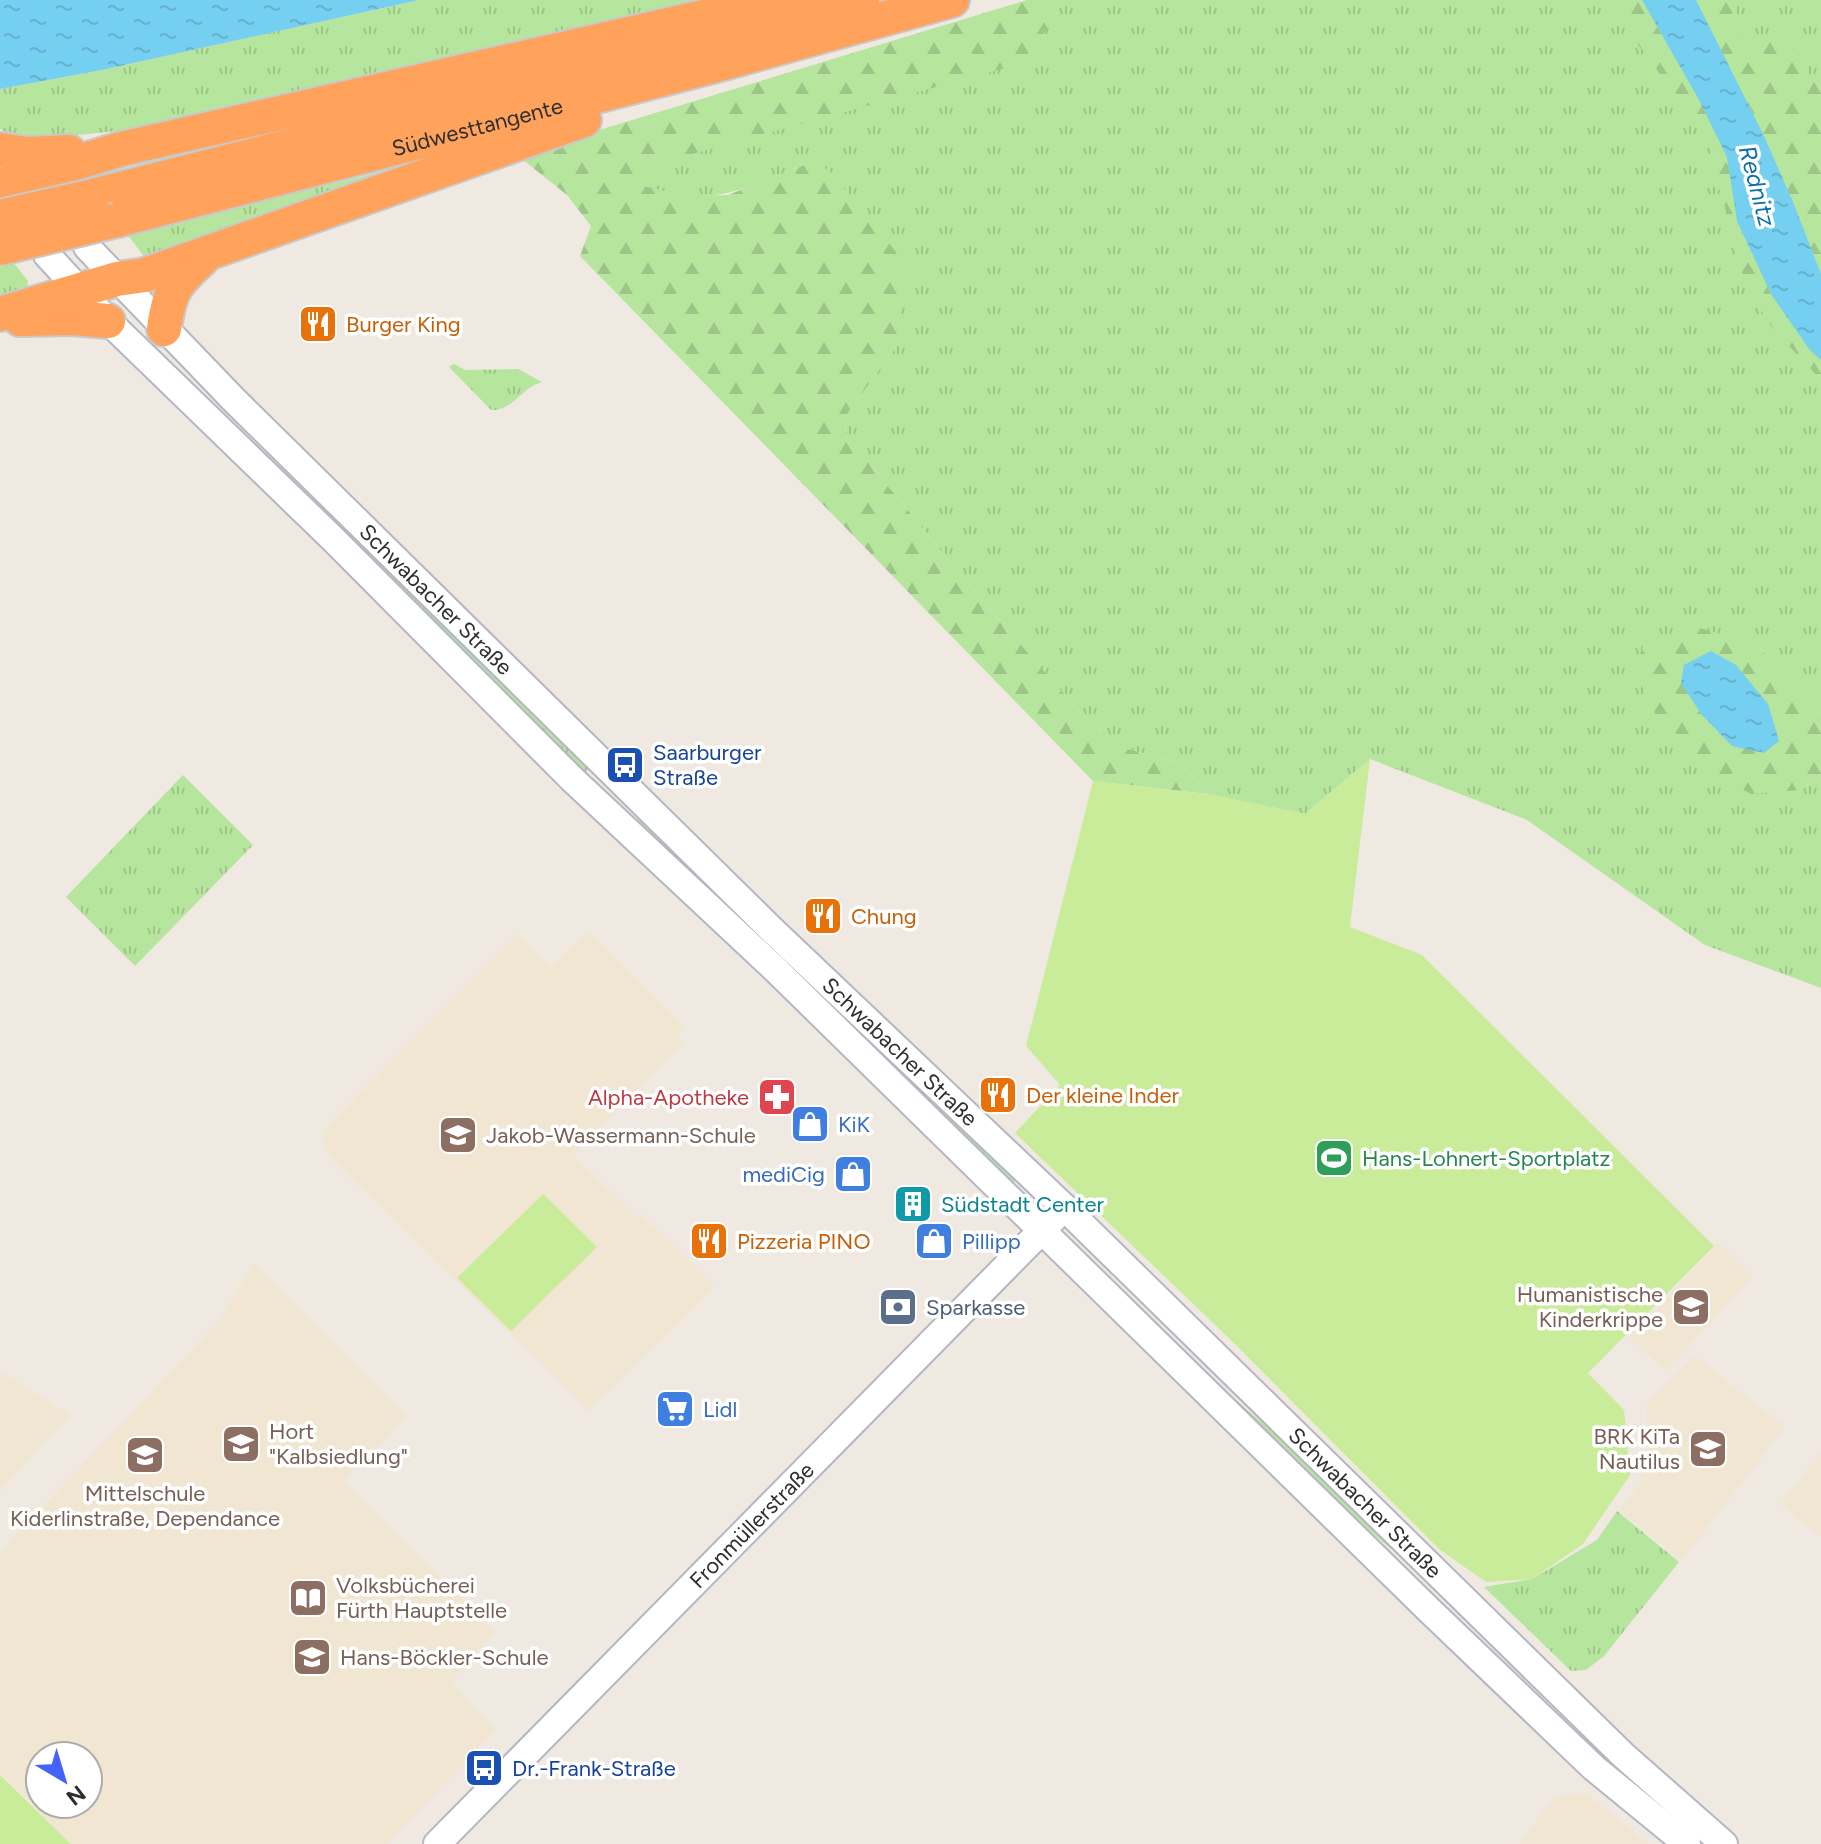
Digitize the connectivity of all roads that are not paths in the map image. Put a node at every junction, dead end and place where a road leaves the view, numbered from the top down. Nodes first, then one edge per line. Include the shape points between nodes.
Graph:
1 (779, 0) edge
2 (862, 0) edge
3 (952, 0) edge
4 (810, 39) junction
5 (121, 149) junction
6 (0, 150) edge
7 (13, 180) edge
8 (0, 217) edge
9 (87, 247) dead end
10 (0, 248) edge
11 (209, 253) junction
12 (47, 255) dead end
13 (117, 279) junction
14 (79, 290) junction
15 (0, 317) edge
16 (108, 321) junction
17 (164, 329) junction
18 (1064, 1207) junction
19 (1043, 1230) junction
20 (437, 1844) edge
21 (1687, 1844) edge
22 (1724, 1844) edge

1 - 5 highway
2 - 8 highway, Südwesttangente, bridge
3 - 4 highway, Südwesttangente
4 - 10 highway, Südwesttangente, bridge
4 - 11 highway via 720,79 585,120
5 - 6 highway via 28,154
5 - 7 highway
9 - 13 main road, Schwabacher Straße
11 - 13 highway
11 - 17 highway via 168,299
12 - 14 main road, Schwabacher Straße
13 - 14 highway
13 - 17 main road, Schwabacher Straße
14 - 15 highway
14 - 16 main road, Schwabacher Straße
15 - 16 highway
16 - 19 main road, Schwabacher Straße via 572,779
17 - 18 main road, Schwabacher Straße via 770,928
18 - 19 main road, Fronmüllerstraße
18 - 22 main road, Schwabacher Straße via 1623,1755
19 - 20 main road, Fronmüllerstraße
19 - 21 main road, Schwabacher Straße via 1594,1768

